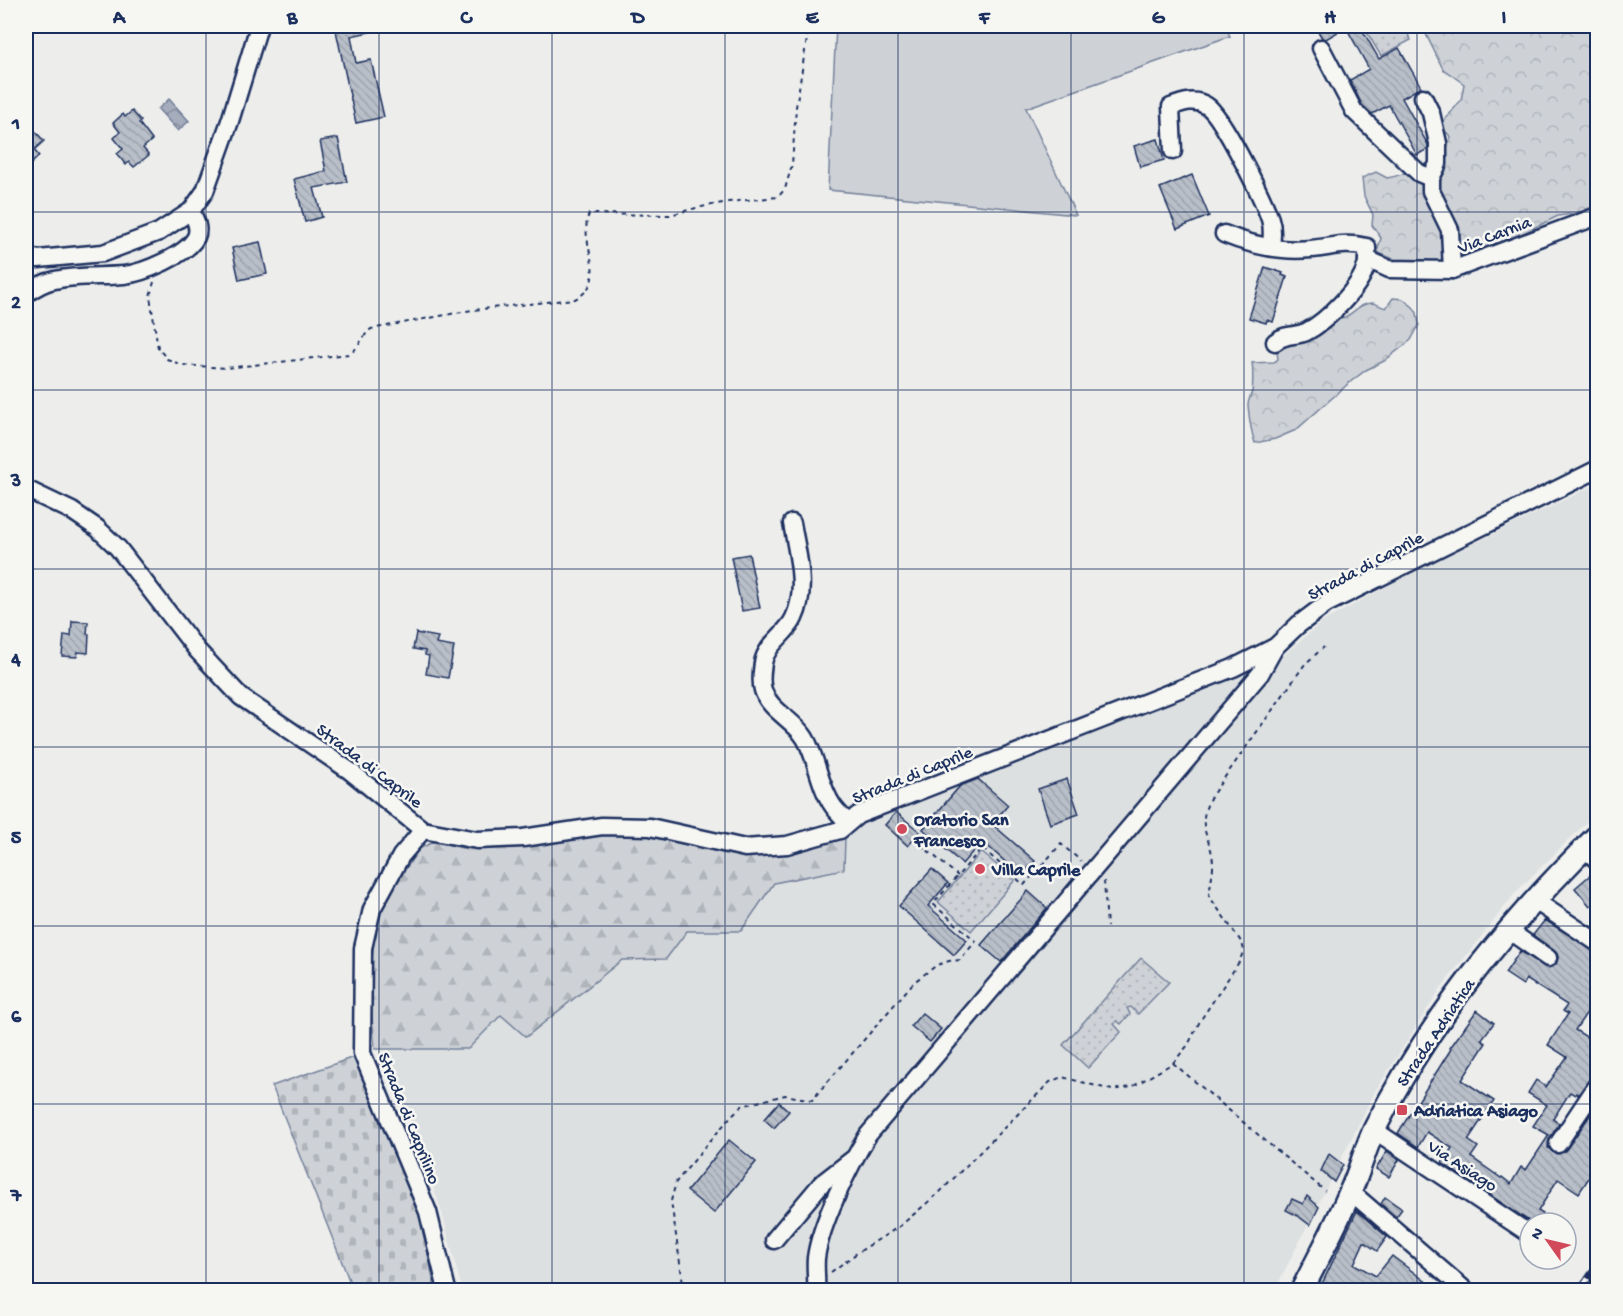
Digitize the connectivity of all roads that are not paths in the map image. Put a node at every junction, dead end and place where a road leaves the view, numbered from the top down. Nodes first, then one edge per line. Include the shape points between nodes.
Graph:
1 (259, 26) edge
2 (1322, 48) dead end
3 (1423, 98) dead end
4 (1173, 151) dead end
5 (1431, 178) junction
6 (191, 211) junction
7 (1598, 216) edge
8 (1224, 234) dead end
9 (1271, 246) junction
10 (26, 256) edge
11 (1367, 259) junction
12 (1452, 270) junction
13 (26, 294) edge
14 (1275, 342) dead end
15 (1598, 470) edge
16 (26, 489) edge
17 (792, 523) dead end
18 (1275, 647) junction
19 (848, 823) junction
20 (423, 830) junction
21 (1593, 848) edge
22 (1534, 900) junction
23 (1508, 930) junction
24 (1598, 943) edge
25 (1548, 958) dead end
26 (1598, 1084) edge
27 (1374, 1130) junction
28 (1558, 1144) dead end
29 (854, 1159) junction
30 (1351, 1192) junction
31 (1518, 1226) edge
32 (774, 1239) dead end
33 (816, 1289) edge
34 (447, 1290) edge
35 (1302, 1290) edge
36 (1465, 1290) edge

1 - 6 street via 205,191
2 - 5 street via 1354,111 1419,173
3 - 5 street via 1438,143 1438,164
4 - 9 street via 1171,106 1198,102 1214,111 1270,220
5 - 12 street via 1431,191 1450,230
6 - 10 street via 159,232 103,253
6 - 13 street via 198,224 196,237 184,249 148,269 126,275 54,280
7 - 12 street, Via Carnia
8 - 9 street
9 - 11 street, Via Carnia via 1311,249 1358,245 1367,248
11 - 12 street, Via Carnia via 1389,269
11 - 14 street via 1358,280 1333,311 1310,330 1283,336
15 - 18 street, Strada di Caprile via 1326,604
16 - 20 street, Strada di Caprile via 72,511 118,548 196,650 241,697 350,771
17 - 19 street via 801,597 794,619 764,659 763,692 805,738 832,804
18 - 19 street, Strada di Caprile via 1233,668 858,815
18 - 29 street via 1260,674 868,1135
19 - 20 street, Strada di Caprile via 840,830 787,845 745,848 650,827 602,826 523,838 477,840
20 - 34 street, Strada di Caprilino via 401,856 372,909 363,948 362,1053 428,1212
21 - 22 main road, Strada Adriatica
22 - 23 main road, Strada Adriatica
22 - 24 street
23 - 25 street
23 - 27 main road, Strada Adriatica via 1452,1001
26 - 28 street
27 - 30 main road, Strada Adriatica
27 - 31 street, Via Asiago
29 - 32 street via 822,1183
29 - 33 street via 816,1257
30 - 35 main road, Strada Adriatica
30 - 36 street

